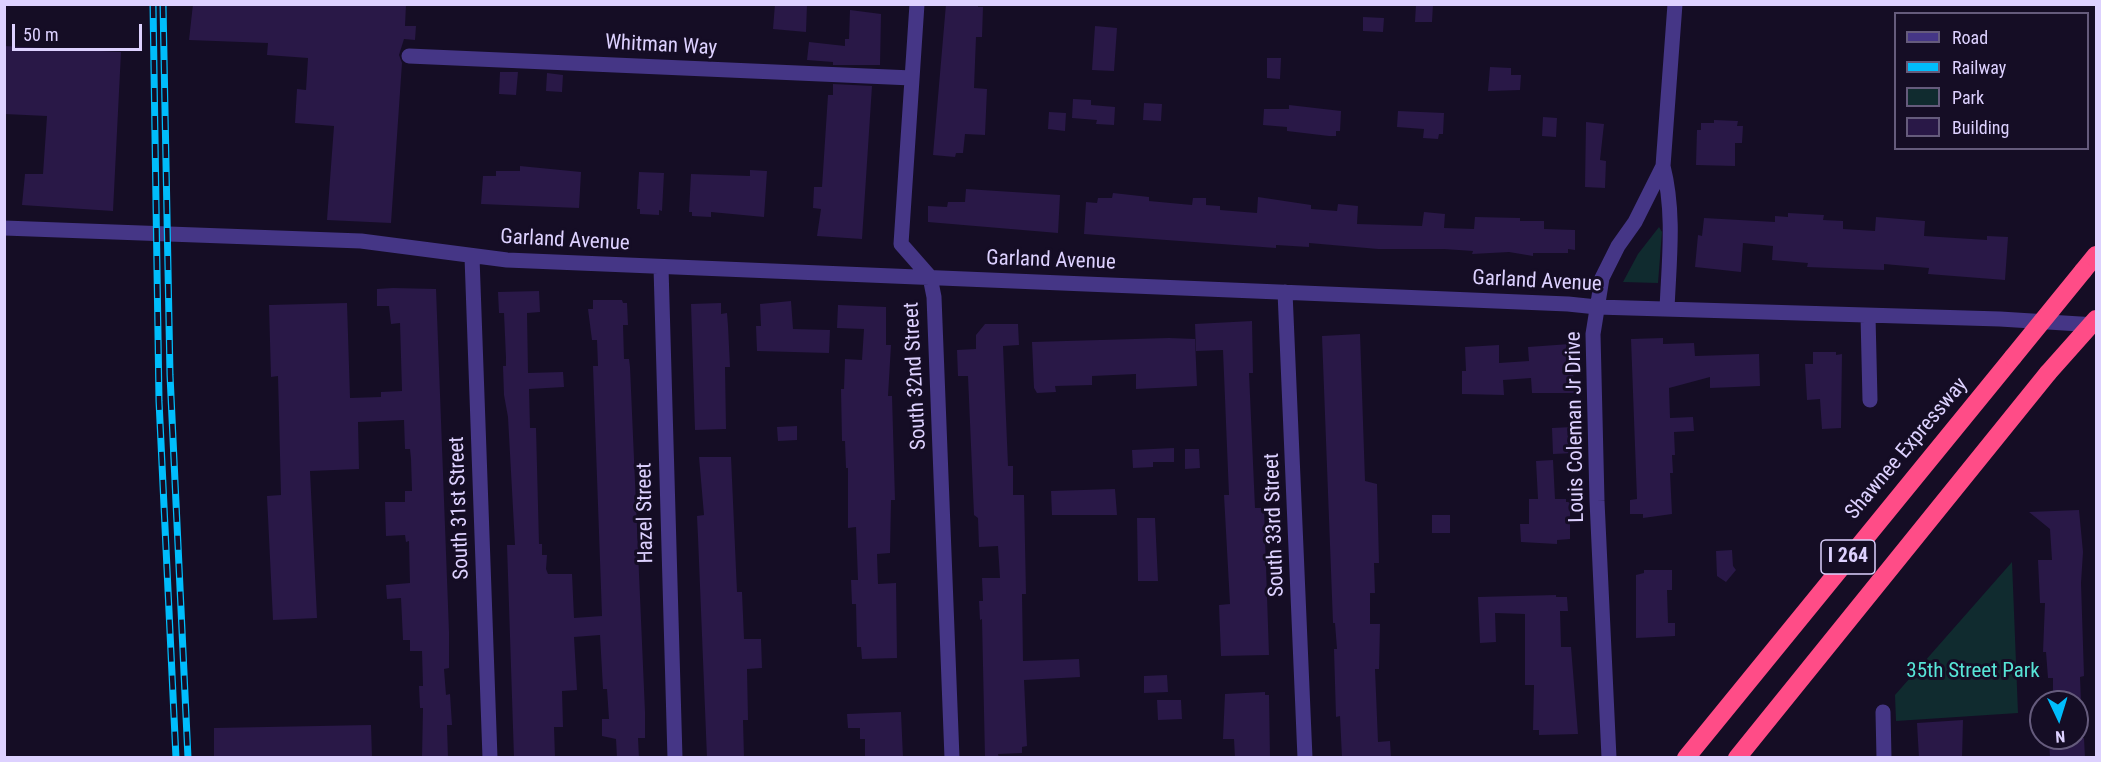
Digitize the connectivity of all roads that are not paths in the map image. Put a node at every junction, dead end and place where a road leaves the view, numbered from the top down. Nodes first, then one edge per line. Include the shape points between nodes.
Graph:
1 (917, 4) edge
2 (1675, 4) edge
3 (409, 56) dead end
4 (912, 78) junction
5 (1663, 166) junction
6 (4, 228) edge
7 (2097, 255) edge
8 (472, 256) junction
9 (661, 267) junction
10 (930, 277) junction
11 (1285, 292) junction
12 (1597, 307) junction
13 (1667, 309) junction
14 (1868, 316) junction
15 (2097, 318) edge
16 (2097, 325) edge
17 (1870, 400) dead end
18 (1883, 712) dead end
19 (490, 758) edge
20 (675, 758) edge
21 (952, 758) edge
22 (1305, 758) edge
23 (1610, 758) edge
24 (1686, 758) edge
25 (1737, 758) edge
26 (1884, 758) edge

1 - 4 street, South 32nd Street
2 - 5 street, Louis Coleman Jr Drive
3 - 4 street, Whitman Way
4 - 10 street, South 32nd Street via 901,244
5 - 12 street, Louis Coleman Jr Drive via 1602,278
5 - 13 street via 1671,211
6 - 8 street, Garland Avenue via 361,241
7 - 24 highway, Shawnee Expressway / I 264, bridge
8 - 9 street, Garland Avenue
8 - 19 street, South 31st Street
9 - 10 street, Garland Avenue
9 - 20 street, Hazel Street
10 - 11 street, Garland Avenue
10 - 21 street, South 32nd Street
11 - 12 street, Garland Avenue
11 - 22 street, South 33rd Street
12 - 13 street, Garland Avenue
12 - 23 street, Louis Coleman Jr Drive via 1593,334 1597,491
13 - 14 street, Garland Avenue
14 - 16 street, Garland Avenue
14 - 17 street
15 - 25 highway, I 264, bridge via 2048,373
18 - 26 street

